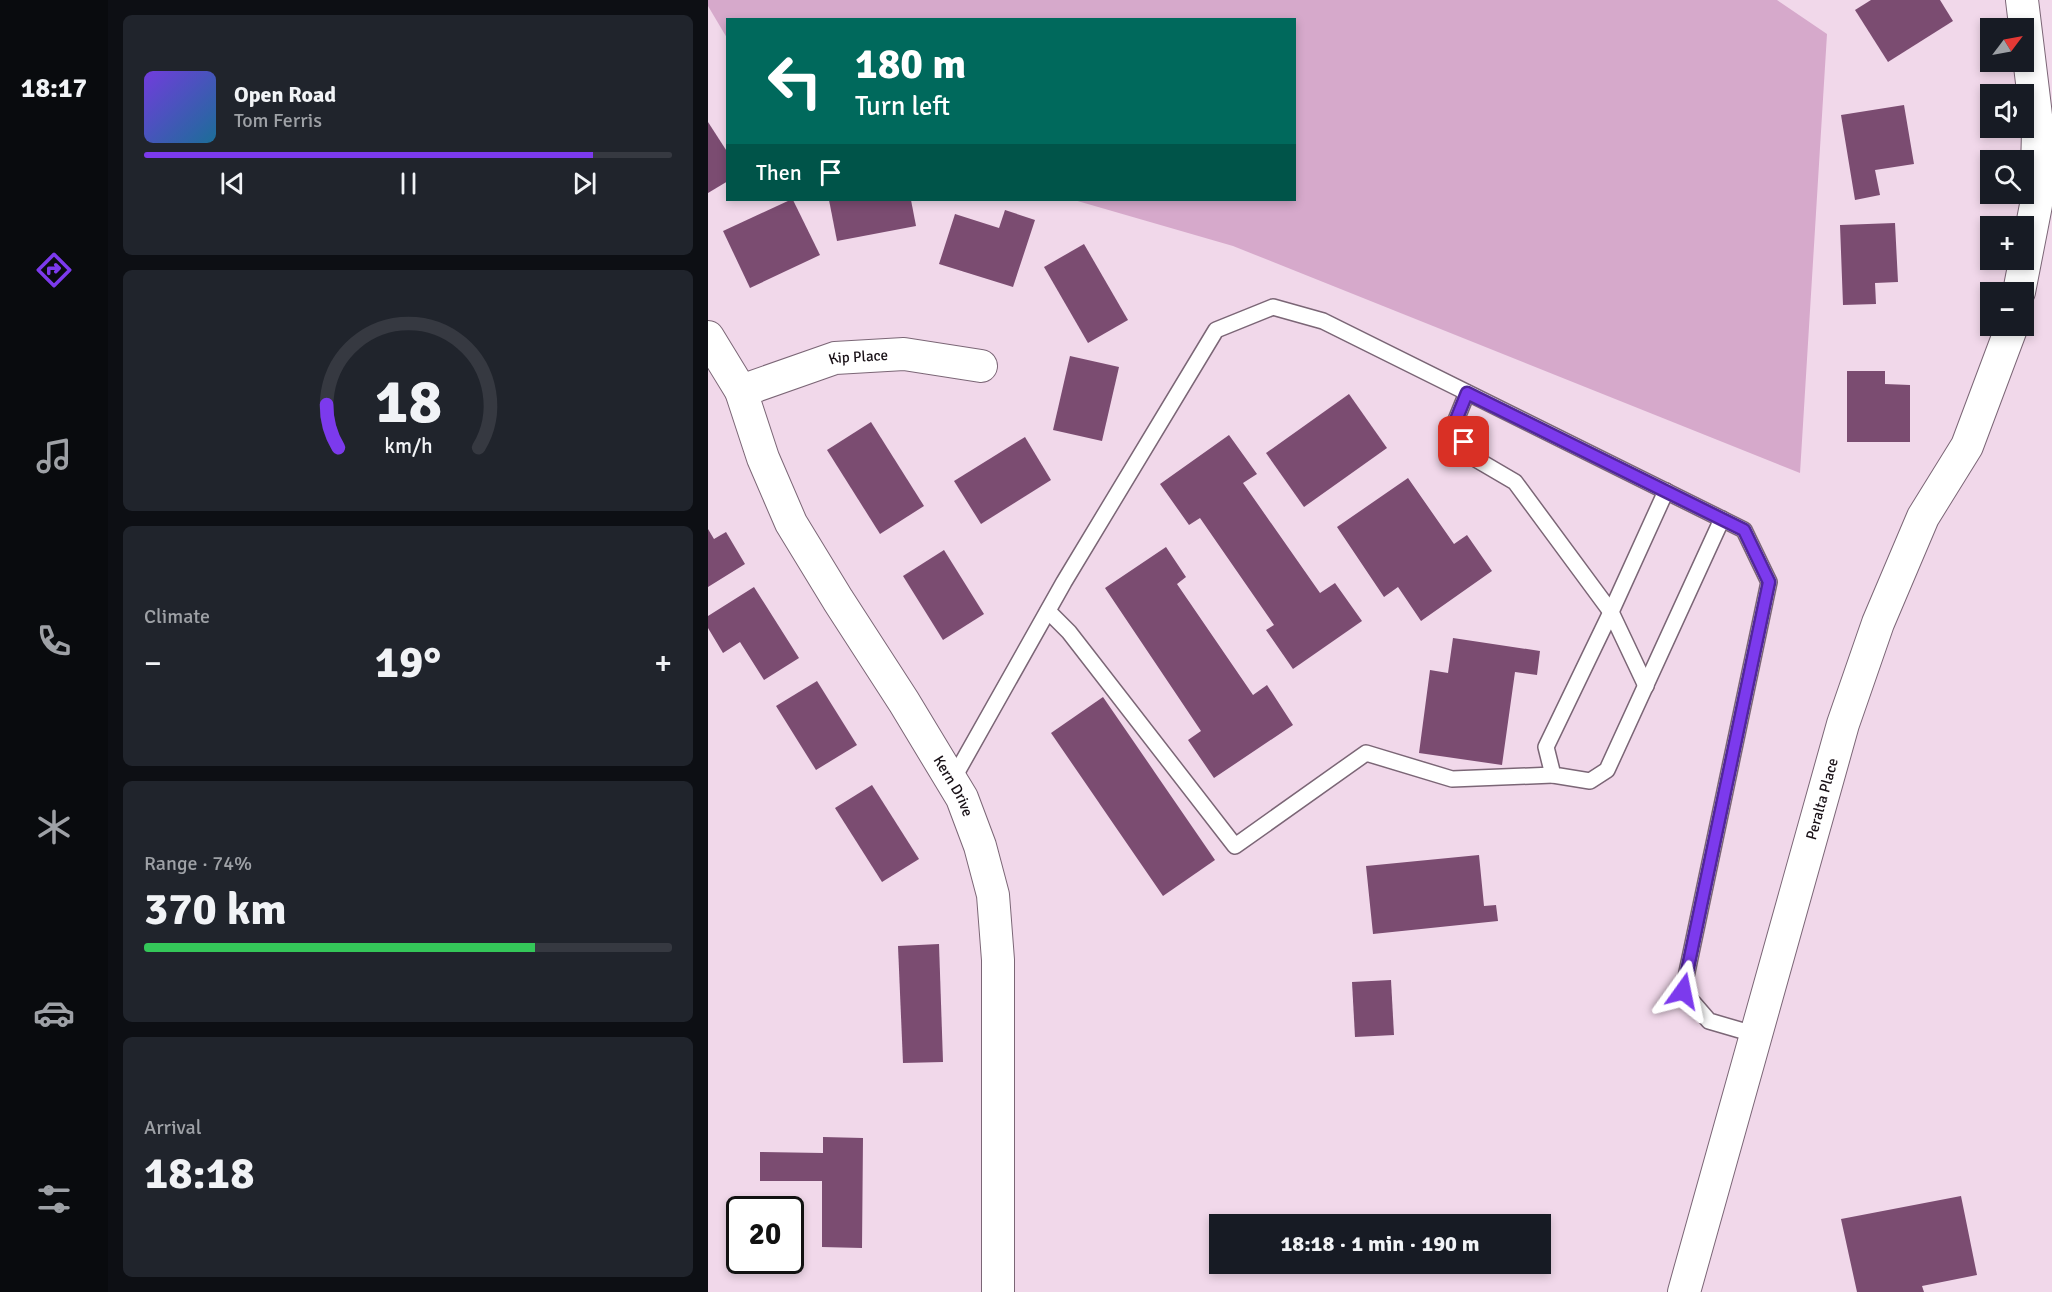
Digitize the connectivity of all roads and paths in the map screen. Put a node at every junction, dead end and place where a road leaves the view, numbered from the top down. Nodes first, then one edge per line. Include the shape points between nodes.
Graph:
1 (2022, 0) edge
2 (2040, 45) edge
3 (2021, 282) edge
4 (2008, 336) edge
5 (708, 337) edge
6 (981, 366) dead end
7 (741, 391) junction
8 (1467, 393) junction
9 (1666, 491) junction
10 (1722, 519) junction
11 (1048, 610) junction
12 (1611, 612) junction
13 (1646, 686) junction
14 (1553, 775) junction
15 (952, 781) junction
16 (1756, 1035) junction
17 (998, 1292) edge
18 (1684, 1292) edge

1 - 2 street
2 - 3 street via 2036,205
4 - 16 street, Peralta Place via 1967,446 1923,517 1878,623 1843,724
5 - 7 street, Kern Drive
6 - 7 street, Kip Place via 904,354 835,358
7 - 15 street, Kern Drive via 763,458 791,523
8 - 9 lane
8 - 11 lane via 1323,321 1272,307 1216,330
8 - 12 lane via 1454,425 1474,458 1515,482
9 - 10 lane
9 - 12 lane
10 - 13 lane
10 - 16 lane via 1744,530 1769,582 1683,991 1709,1021
11 - 14 lane via 1235,846 1366,753 1452,779
11 - 15 lane
12 - 13 lane
12 - 14 lane via 1546,747
13 - 14 lane via 1608,770 1590,781
15 - 17 street, Kern Drive via 980,846 993,895 998,960
16 - 18 street, Peralta Place

